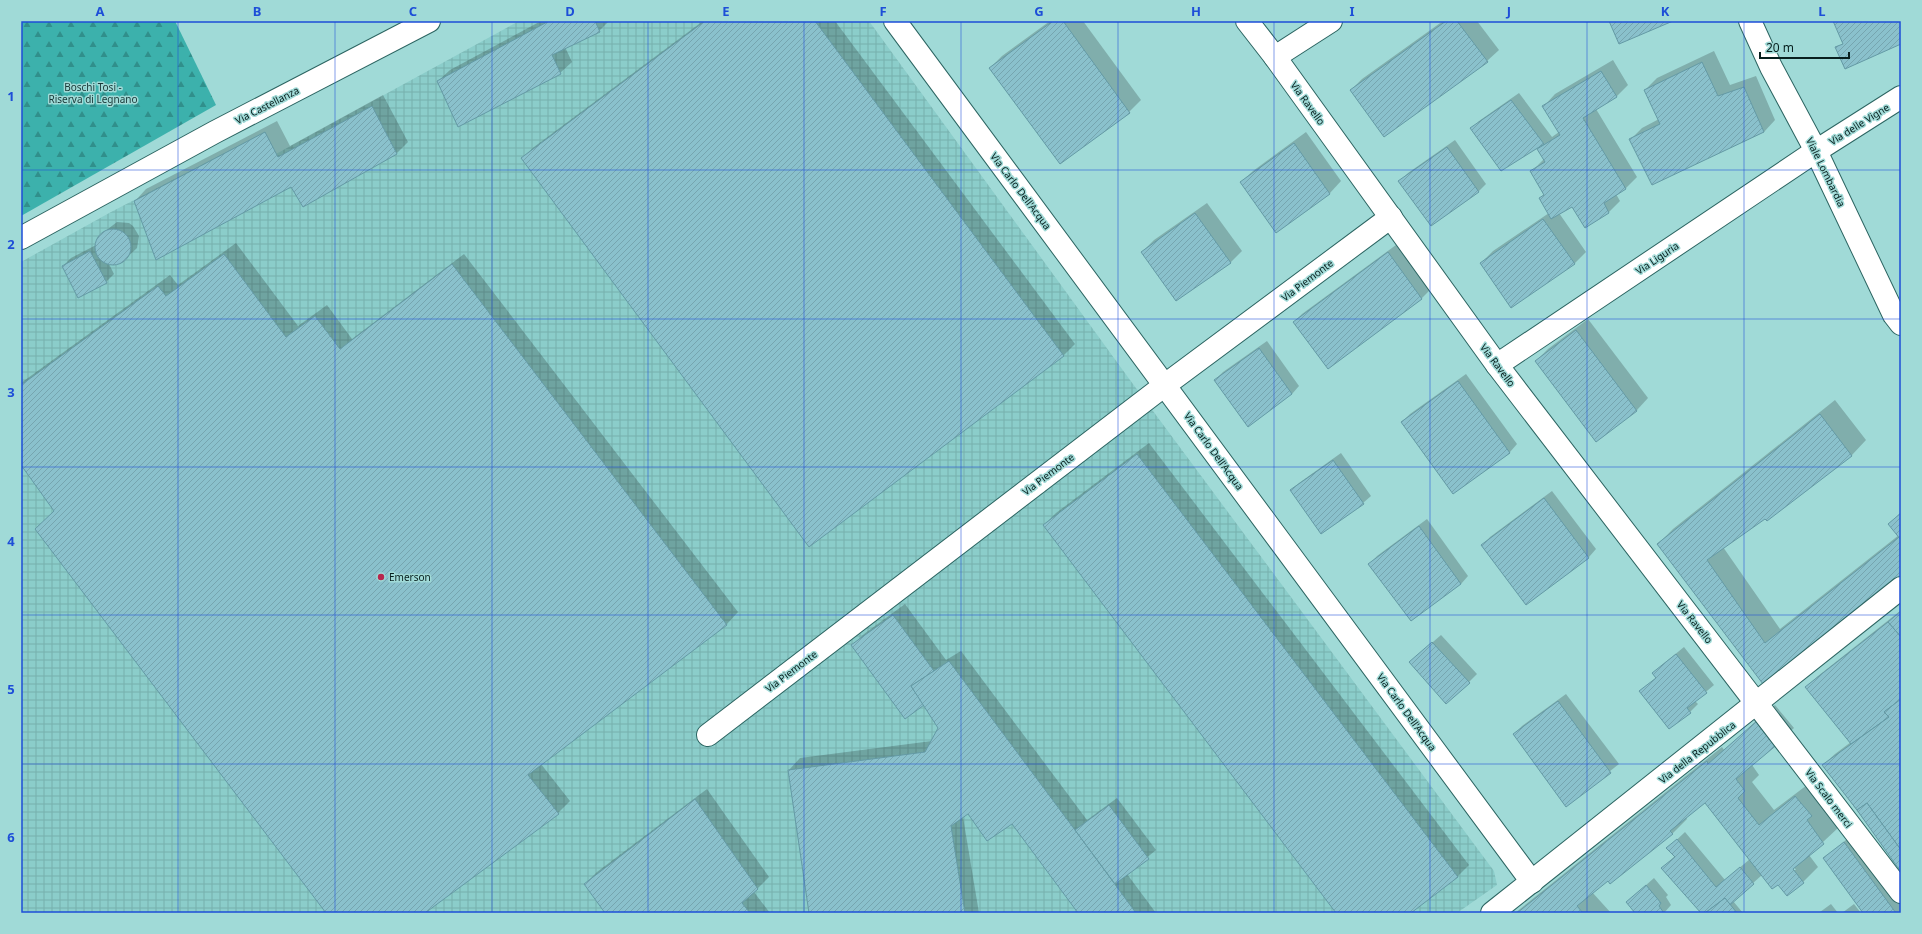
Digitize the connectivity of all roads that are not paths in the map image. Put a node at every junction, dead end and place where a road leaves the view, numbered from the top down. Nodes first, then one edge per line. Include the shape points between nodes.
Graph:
1 (429, 21) edge
2 (895, 21) edge
3 (1247, 21) edge
4 (1331, 21) edge
5 (1750, 21) edge
6 (1275, 57) junction
7 (1901, 97) edge
8 (1816, 151) junction
9 (1391, 217) junction
10 (21, 238) edge
11 (1901, 324) edge
12 (1497, 365) junction
13 (1165, 384) junction
14 (1901, 588) edge
15 (1758, 703) junction
16 (708, 735) dead end
17 (1532, 882) junction
18 (1901, 892) edge
19 (1492, 913) edge

1 - 10 street, Via Castellanza via 106,190
2 - 13 street, Via Carlo Dell'Acqua
3 - 6 street, Via Ravello
4 - 6 street
5 - 8 street, Viale Lombardia via 1771,67
6 - 9 street, Via Ravello
7 - 8 street, Via delle Vigne
8 - 11 street, Viale Lombardia via 1894,315
8 - 12 street, Via Liguria
9 - 12 street, Via Ravello
9 - 13 street, Via Piemonte
12 - 15 street, Via Ravello
13 - 16 street, Via Piemonte
13 - 17 street, Via Carlo Dell'Acqua
14 - 15 street, Via della Repubblica
15 - 17 street, Via della Repubblica
15 - 18 street, Via Scalo merci
17 - 19 street, Via della Repubblica

